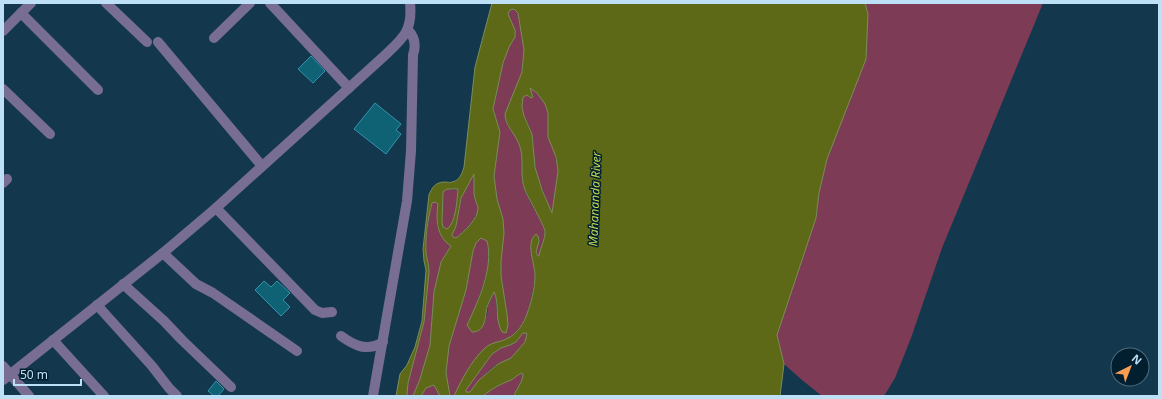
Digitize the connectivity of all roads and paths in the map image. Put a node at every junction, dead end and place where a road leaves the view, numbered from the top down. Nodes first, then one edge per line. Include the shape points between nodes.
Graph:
1 (31, 3) edge
2 (106, 3) edge
3 (250, 3) edge
4 (270, 3) edge
5 (410, 3) edge
6 (21, 13) junction
7 (408, 30) junction
8 (3, 31) edge
9 (214, 38) dead end
10 (146, 42) dead end
11 (158, 42) dead end
12 (4, 85) edge
13 (349, 88) junction
14 (98, 90) dead end
15 (50, 134) dead end
16 (262, 166) junction
17 (216, 208) junction
18 (162, 253) junction
19 (123, 284) junction
20 (97, 305) junction
21 (332, 312) dead end
22 (341, 336) dead end
23 (53, 340) junction
24 (383, 342) junction
25 (297, 351) dead end
26 (3, 366) edge
27 (7, 377) edge
28 (231, 387) dead end
29 (30, 396) edge
30 (104, 396) edge
31 (177, 396) edge
32 (373, 396) edge

1 - 6 street
2 - 10 street
3 - 9 street
4 - 13 street
5 - 7 street via 411,20
6 - 8 street
6 - 14 street
7 - 13 street via 397,44
7 - 24 street via 412,34 415,47 407,201
11 - 16 street
12 - 15 street via 20,106
13 - 16 street
16 - 17 street
17 - 18 street
17 - 21 street via 315,310 322,313
18 - 19 street
18 - 25 street via 196,284
19 - 20 street
19 - 28 street
20 - 23 street
20 - 31 street
22 - 24 street via 352,344 367,348
23 - 27 street
23 - 30 street
24 - 32 street
26 - 27 street
27 - 29 street

